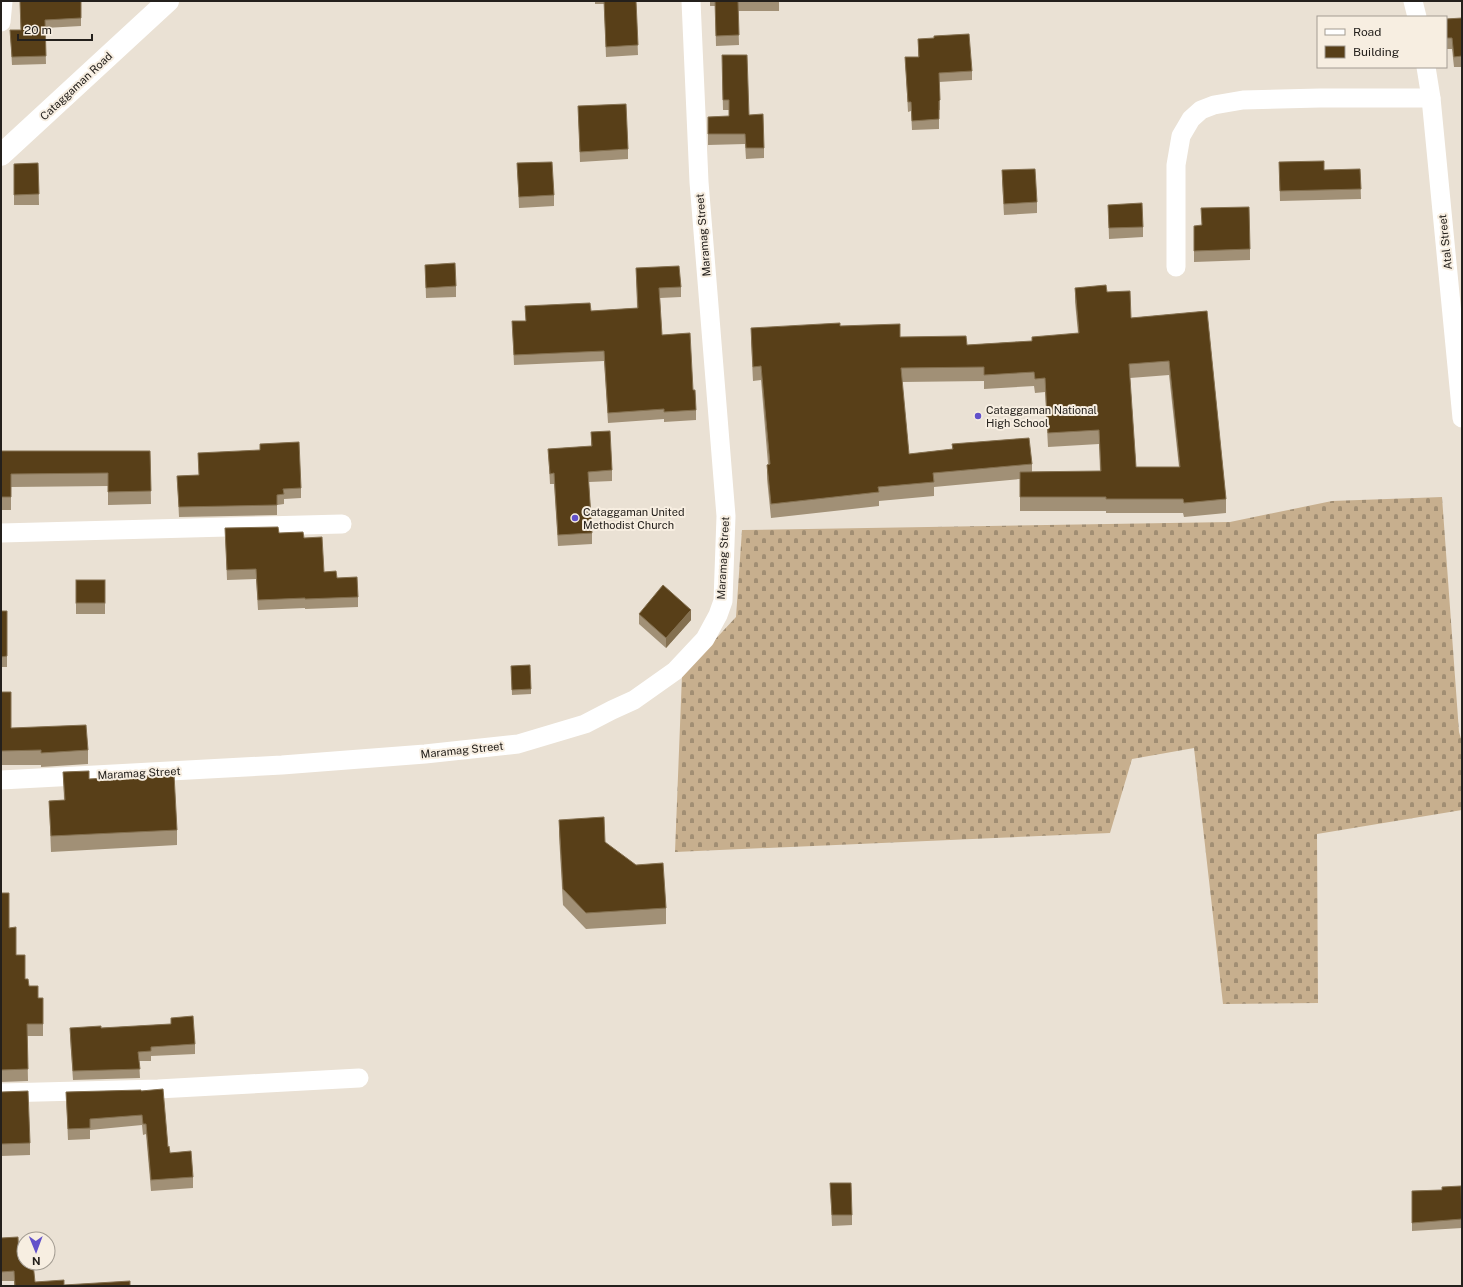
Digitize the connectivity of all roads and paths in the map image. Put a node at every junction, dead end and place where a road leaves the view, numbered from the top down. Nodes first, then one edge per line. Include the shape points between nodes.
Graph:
1 (3, 1) edge
2 (168, 1) edge
3 (691, 1) edge
4 (1413, 1) edge
5 (1417, 16) edge
6 (1, 22) edge
7 (1426, 68) edge
8 (1431, 98) junction
9 (1, 155) edge
10 (1454, 248) edge
11 (1176, 267) dead end
12 (1462, 418) edge
13 (342, 524) dead end
14 (1, 533) edge
15 (1, 780) edge
16 (359, 1078) dead end
17 (1, 1093) edge

1 - 6 street
2 - 9 street, Cataggaman Road
3 - 15 street, Maramag Street via 699,182 726,516 723,601 705,639 675,671 634,700 585,724 518,744 282,765
4 - 5 street
7 - 8 street, Atal Street
8 - 10 street, Atal Street
8 - 11 street via 1243,100 1201,110 1191,119 1181,136 1176,165
10 - 12 street, Atal Street
13 - 14 street
16 - 17 street via 158,1089

